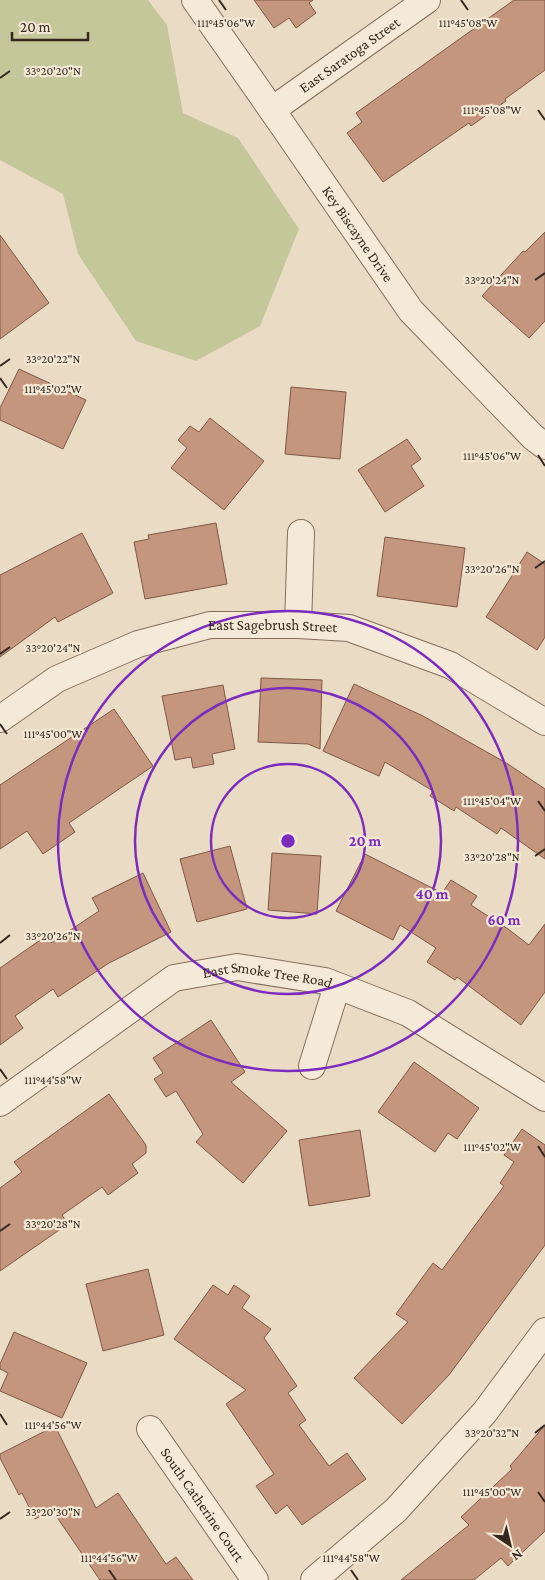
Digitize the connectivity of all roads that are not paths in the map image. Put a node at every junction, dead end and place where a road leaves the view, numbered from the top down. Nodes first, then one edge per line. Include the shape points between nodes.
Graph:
1 (195, 0) edge
2 (427, 0) edge
3 (272, 110) junction
4 (541, 436) edge
5 (301, 533) dead end
6 (298, 625) junction
7 (0, 719) edge
8 (545, 722) edge
9 (337, 986) junction
10 (312, 1066) dead end
11 (545, 1098) edge
12 (0, 1103) edge
13 (545, 1331) edge
14 (150, 1429) dead end
15 (255, 1580) edge
16 (314, 1580) edge

1 - 3 street, Key Biscayne Drive
2 - 3 street, East Saratoga Street
3 - 4 street, Key Biscayne Drive via 410,312
5 - 6 street
6 - 7 street, East Sagebrush Street via 210,625 138,644 57,679
6 - 8 street, East Sagebrush Street via 349,628 450,665
9 - 10 street
9 - 11 street, East Smoke Tree Road via 408,1013
9 - 12 street, East Smoke Tree Road via 325,981 237,968 174,978
13 - 16 street via 486,1412 396,1510
14 - 15 street, South Catherine Court

